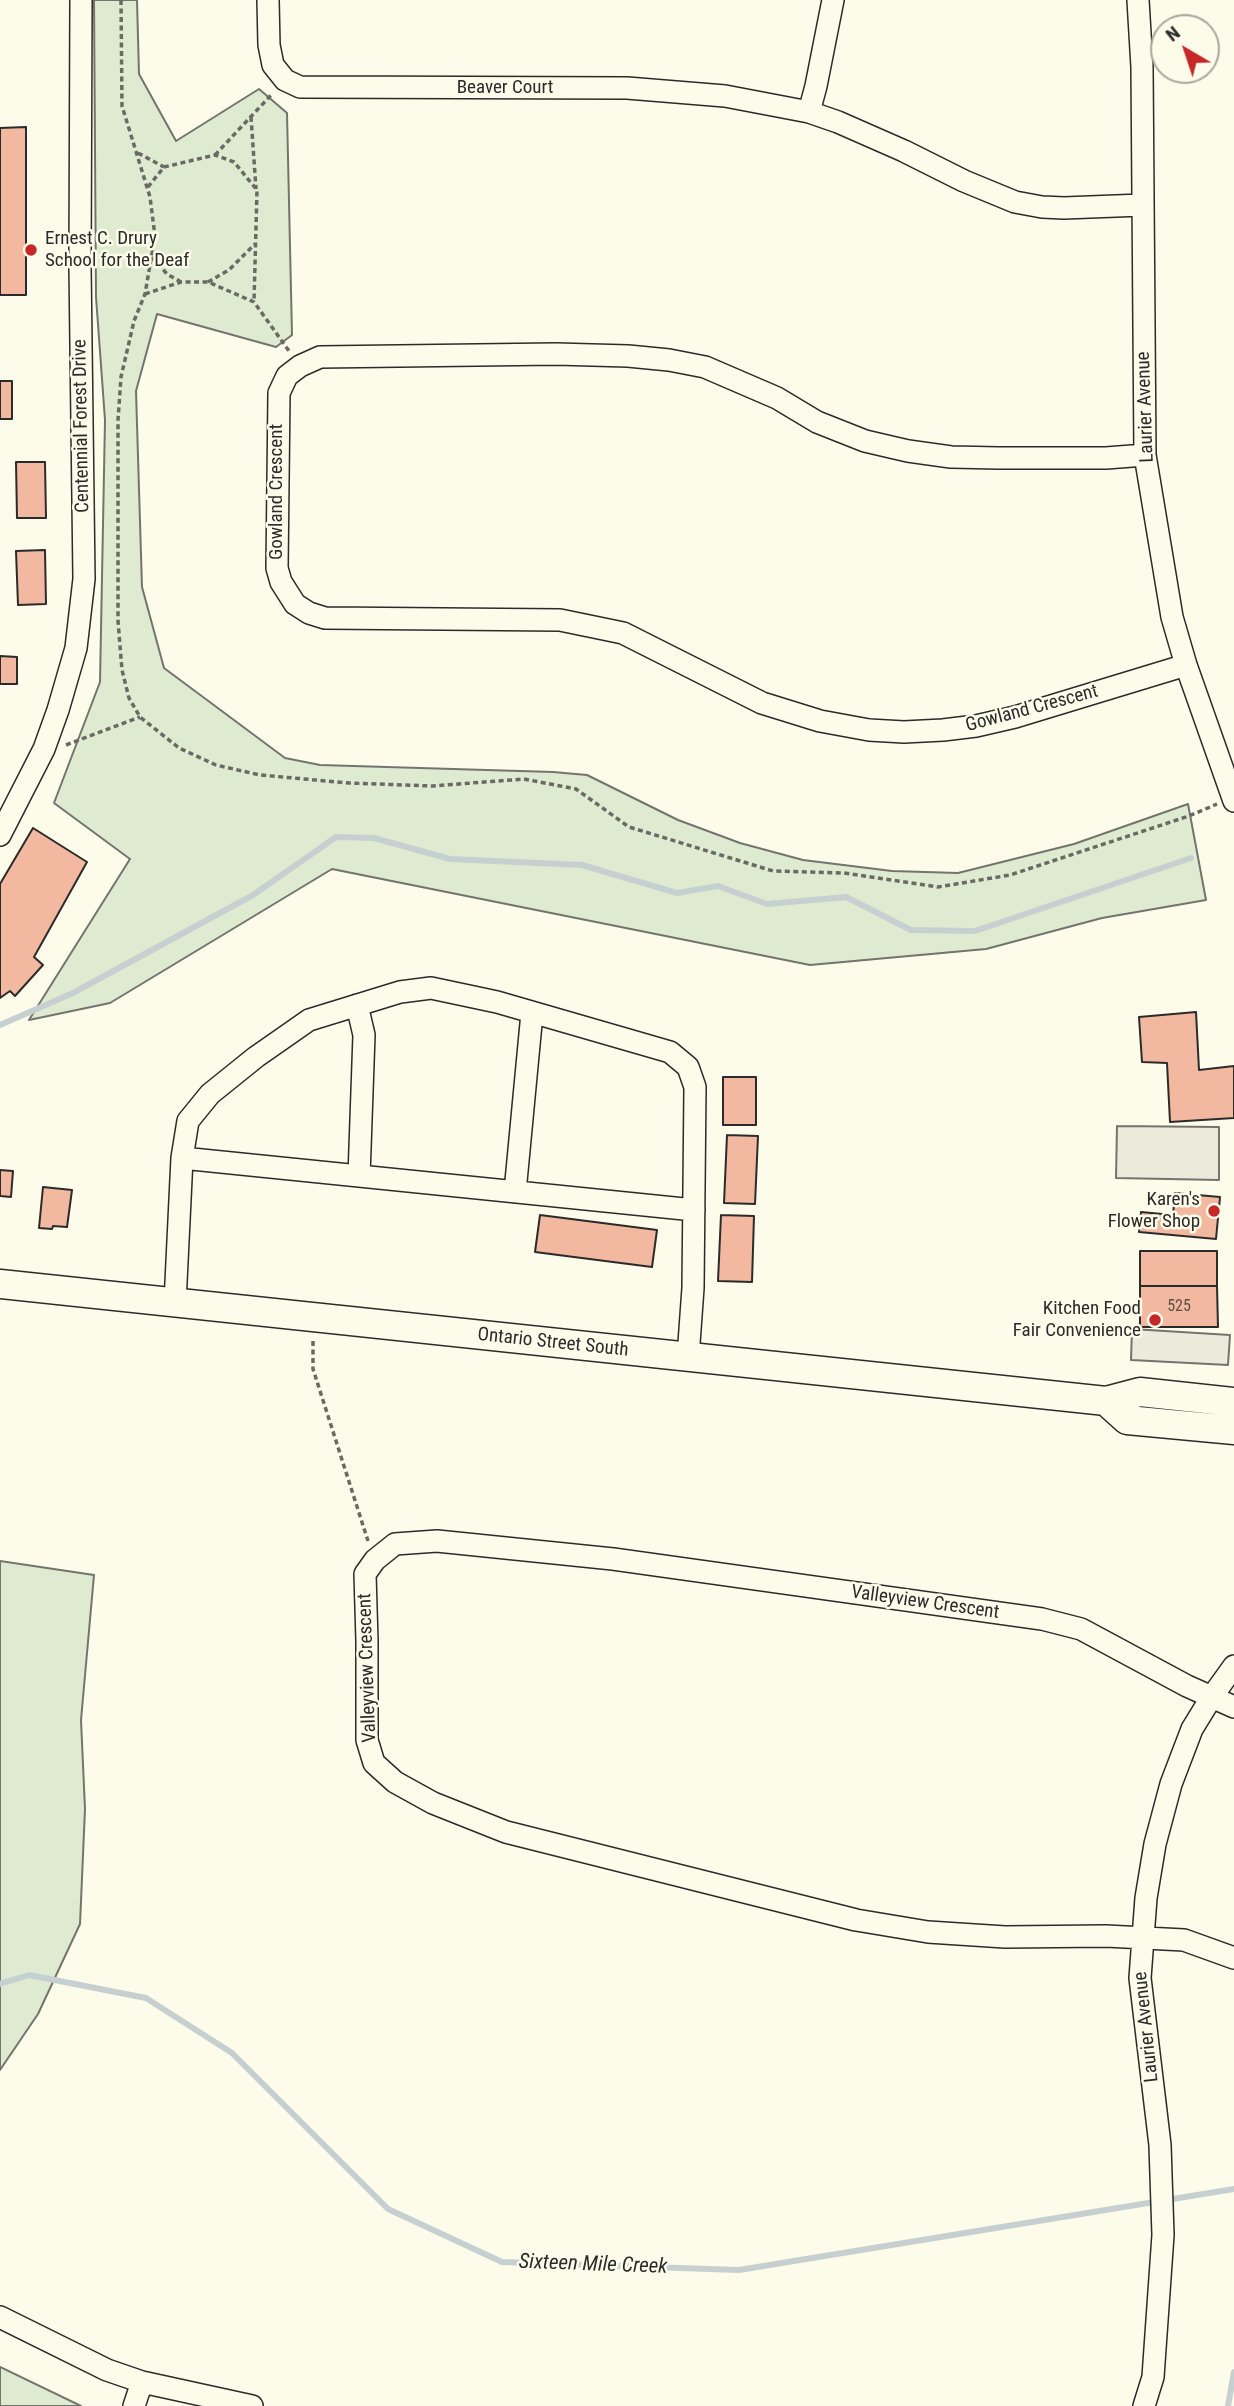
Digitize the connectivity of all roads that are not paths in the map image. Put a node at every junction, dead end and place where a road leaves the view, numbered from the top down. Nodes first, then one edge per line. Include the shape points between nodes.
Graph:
1 (82, 0) edge
2 (268, 0) edge
3 (833, 0) edge
4 (1138, 0) edge
5 (808, 112) junction
6 (1142, 205) junction
7 (1145, 455) junction
8 (1186, 665) junction
9 (1234, 801) edge
10 (0, 835) edge
11 (357, 1005) junction
12 (532, 1013) junction
13 (182, 1158) junction
14 (359, 1176) junction
15 (515, 1192) junction
16 (694, 1210) junction
17 (0, 1284) edge
18 (174, 1303) junction
19 (688, 1357) junction
20 (1106, 1401) junction
21 (1234, 1402) edge
22 (1234, 1430) edge
23 (1234, 1666) edge
24 (1211, 1698) junction
25 (1234, 1707) edge
26 (1142, 1937) junction
27 (1234, 1958) edge
28 (0, 2317) edge
29 (142, 2382) junction
30 (134, 2406) edge
31 (252, 2406) edge
32 (1144, 2406) edge

1 - 10 street, Centennial Forest Drive via 84,579 76,648 44,749
2 - 5 street, Beaver Court via 273,65 285,80 300,87 627,88 725,96
3 - 5 street
4 - 6 street, Laurier Avenue
5 - 6 street, Beaver Court via 1015,202 1065,208
6 - 7 street, Laurier Avenue
7 - 8 street, Laurier Avenue via 1172,617
7 - 8 street, Gowland Crescent via 999,458 908,451 865,441 817,422 705,367 669,360 555,354 320,357 287,376 279,393 277,568 295,604 325,618 560,620 623,633 762,703 820,721 881,731 976,726
8 - 9 street, Laurier Avenue
11 - 12 street via 431,988
11 - 13 street via 309,1020 210,1094 188,1121
11 - 14 street via 364,1035
12 - 15 street
12 - 16 street via 670,1052 688,1068 695,1087
13 - 14 street
13 - 18 street
14 - 15 street
15 - 16 street
16 - 19 street
17 - 18 main road, Ontario Street South
18 - 19 main road, Ontario Street South
19 - 20 main road, Ontario Street South
20 - 21 main road, Ontario Street South via 1140,1392
20 - 22 main road, Ontario Street South via 1127,1420
23 - 24 street, Laurier Avenue
24 - 25 street, Valleyview Crescent
24 - 26 street, Laurier Avenue via 1192,1729 1171,1784 1155,1844
24 - 26 street, Valleyview Crescent via 1081,1629 1042,1619 613,1559 437,1541 395,1544 374,1560 365,1574 367,1740 374,1763 395,1782 433,1803 506,1832 856,1920 928,1932 1005,1937
26 - 27 street, Valleyview Crescent via 1184,1940
26 - 32 street, Laurier Avenue via 1140,1978 1163,2192 1153,2377
28 - 29 street via 107,2370
29 - 30 street
29 - 31 street

